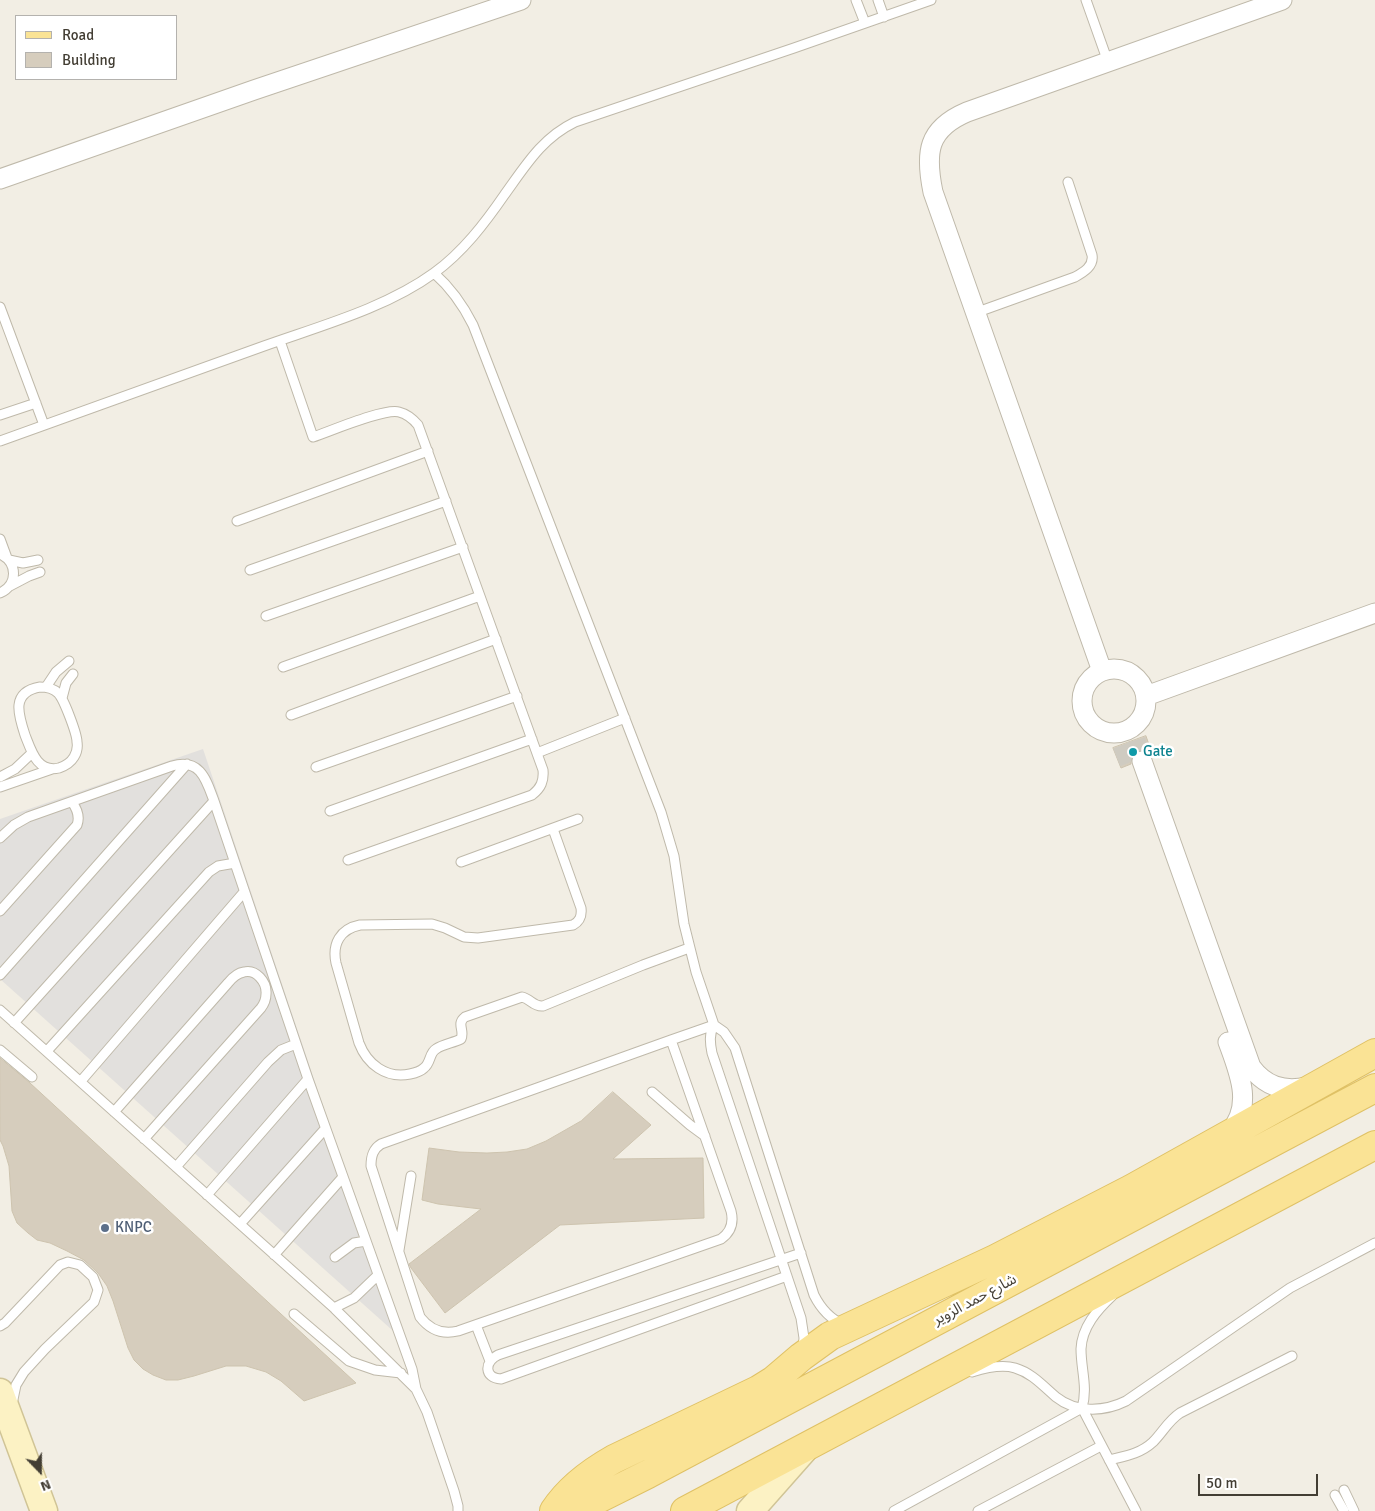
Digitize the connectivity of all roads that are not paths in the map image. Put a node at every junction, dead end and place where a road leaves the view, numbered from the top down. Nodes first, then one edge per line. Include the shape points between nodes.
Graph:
1 (521, 0) edge
2 (856, 0) edge
3 (878, 0) edge
4 (931, 0) edge
5 (1086, 0) edge
6 (1282, 0) edge
7 (884, 17) junction
8 (865, 23) junction
9 (1108, 62) junction
10 (0, 179) edge
11 (1068, 182) dead end
12 (434, 273) junction
13 (0, 307) edge
14 (975, 313) junction
15 (280, 341) junction
16 (36, 403) junction
17 (0, 415) edge
18 (44, 424) junction
19 (0, 441) edge
20 (428, 451) junction
21 (446, 501) junction
22 (237, 522) dead end
23 (0, 539) edge
24 (463, 547) junction
25 (5, 557) edge
26 (38, 560) dead end
27 (250, 570) dead end
28 (40, 572) dead end
29 (4, 590) edge
30 (480, 596) junction
31 (1375, 613) edge
32 (266, 616) dead end
33 (496, 639) junction
34 (69, 661) dead end
35 (283, 667) dead end
36 (1102, 671) junction
37 (73, 674) dead end
38 (46, 687) junction
39 (517, 696) junction
40 (1146, 696) junction
41 (62, 698) junction
42 (291, 715) dead end
43 (625, 718) junction
44 (532, 739) junction
45 (537, 753) junction
46 (32, 754) junction
47 (187, 764) junction
48 (316, 767) dead end
49 (52, 769) junction
50 (0, 777) edge
51 (0, 787) edge
52 (214, 801) junction
53 (72, 802) junction
54 (330, 811) dead end
55 (578, 819) dead end
56 (553, 829) junction
57 (0, 838) edge
58 (348, 860) dead end
59 (461, 862) dead end
60 (235, 863) junction
61 (244, 892) junction
62 (0, 911) edge
63 (689, 948) junction
64 (0, 976) edge
65 (0, 1010) edge
66 (14, 1023) junction
67 (714, 1025) junction
68 (671, 1040) junction
69 (296, 1044) junction
70 (0, 1050) edge
71 (47, 1051) junction
72 (1375, 1054) edge
73 (32, 1077) dead end
74 (308, 1079) junction
75 (1327, 1080) junction
76 (81, 1081) junction
77 (1375, 1088) edge
78 (652, 1092) dead end
79 (114, 1112) junction
80 (325, 1129) junction
81 (705, 1136) junction
82 (1226, 1136) junction
83 (144, 1139) junction
84 (1375, 1145) edge
85 (176, 1167) junction
86 (411, 1176) dead end
87 (342, 1177) junction
88 (206, 1195) junction
89 (240, 1224) junction
90 (366, 1241) junction
91 (1375, 1243) edge
92 (399, 1251) junction
93 (801, 1254) junction
94 (274, 1255) junction
95 (335, 1257) dead end
96 (781, 1260) junction
97 (1158, 1260) junction
98 (378, 1275) junction
99 (786, 1276) junction
100 (334, 1308) junction
101 (294, 1314) dead end
102 (476, 1325) junction
103 (0, 1326) edge
104 (849, 1327) junction
105 (1292, 1356) dead end
106 (801, 1357) junction
107 (490, 1361) junction
108 (400, 1373) junction
109 (922, 1386) junction
110 (416, 1390) junction
111 (0, 1392) edge
112 (1082, 1408) junction
113 (11, 1422) junction
114 (1101, 1446) junction
115 (806, 1448) junction
116 (1109, 1460) junction
117 (1344, 1490) dead end
118 (1335, 1495) dead end
119 (44, 1511) edge
120 (458, 1511) edge
121 (554, 1511) edge
122 (574, 1511) edge
123 (685, 1511) edge
124 (750, 1511) edge
125 (894, 1511) edge
126 (978, 1511) edge
127 (1136, 1511) edge
128 (1344, 1511) edge
129 (1354, 1511) edge

1 - 10 street
2 - 8 lane
3 - 7 lane
4 - 7 lane
5 - 9 lane
6 - 9 street
7 - 8 lane
8 - 12 lane via 562,128 536,152 470,239
9 - 14 street via 967,112 950,121 936,135 928,167 933,192
11 - 14 lane via 1092,255 1091,264 1075,277
12 - 15 lane via 387,300
12 - 43 lane via 457,296 473,325
13 - 16 lane
14 - 36 street
15 - 18 lane
15 - 20 lane via 313,438 393,411 413,420 422,432
16 - 17 lane
16 - 18 lane
18 - 19 lane
20 - 21 lane
20 - 22 lane
21 - 24 lane
21 - 27 lane
23 - 25 lane
24 - 30 lane
24 - 32 lane
25 - 26 lane via 24,563
25 - 29 lane via 12,565 14,577
28 - 29 lane
30 - 33 lane
30 - 35 lane
31 - 40 street
33 - 39 lane
33 - 42 lane
34 - 38 lane
36 - 40 street via 1120,669 1131,674 1140,682
36 - 40 street via 1088,681 1082,691 1081,703 1090,724 1100,731 1126,736 1144,715
37 - 41 lane via 66,683
38 - 41 lane
38 - 46 lane via 28,690 18,707
39 - 44 lane
39 - 48 lane
41 - 49 lane via 76,737 77,750 71,761
43 - 45 lane
43 - 63 lane via 668,834
44 - 45 lane
44 - 54 lane
45 - 58 lane via 544,776 532,795
46 - 49 lane via 44,767
46 - 50 lane
47 - 52 lane via 203,774
47 - 53 lane via 172,766
47 - 64 lane
49 - 51 lane
52 - 60 lane
52 - 66 lane
53 - 57 lane via 22,820
53 - 62 lane via 78,813 77,825
55 - 56 lane
56 - 59 lane
56 - 63 lane via 581,908 577,923 478,938 457,935 432,924 360,925 341,934 334,956 359,1043 372,1064 393,1075 420,1070 427,1066 436,1048 461,1039 460,1026 465,1017 522,997 536,1006 543,1006
60 - 61 lane
60 - 71 lane via 218,866 209,872
61 - 69 lane
61 - 76 lane
63 - 67 lane
65 - 66 lane
66 - 71 lane
67 - 68 lane
67 - 93 lane via 724,1032 735,1048
67 - 96 lane via 710,1038 712,1053
68 - 81 lane
68 - 92 lane via 378,1146 372,1155 371,1166
69 - 74 lane
69 - 85 lane via 281,1050 268,1062
70 - 73 lane
71 - 76 lane
72 - 75 main road
74 - 80 lane
74 - 88 lane
75 - 82 main road
75 - 82 street via 1299,1089 1280,1088 1263,1080 1251,1067 1136,763 1239,1074 1242,1110 1237,1123
76 - 79 lane
77 - 122 main road, شارع حمد الزوير
78 - 81 lane
79 - 83 lane
79 - 83 lane via 228,983 244,972 258,975 267,992 261,1008
80 - 87 lane
80 - 89 lane
81 - 102 lane via 732,1217 731,1228 725,1236
82 - 104 main road via 995,1259
83 - 85 lane
84 - 97 main road
85 - 88 lane
86 - 92 lane
87 - 90 lane
87 - 94 lane
88 - 89 lane
89 - 94 lane
90 - 95 lane via 354,1243
90 - 98 lane
91 - 112 lane via 1290,1288 1126,1401 1111,1408
92 - 102 lane via 424,1323 443,1333 458,1332
93 - 96 lane
93 - 104 lane via 819,1305 834,1320
94 - 100 lane
96 - 99 lane
96 - 107 lane via 498,1355
97 - 109 main road
97 - 112 lane via 1110,1298 1084,1331 1082,1349 1086,1387
98 - 100 lane via 354,1298
98 - 110 lane via 412,1369
99 - 106 lane via 803,1328
99 - 107 lane via 501,1379 491,1376 488,1371
100 - 108 lane
101 - 108 lane via 349,1361 375,1370
102 - 107 lane
103 - 113 lane via 60,1265 68,1262 80,1265 93,1277 98,1290 94,1302 45,1349 16,1385
104 - 106 main road
105 - 116 lane via 1180,1413 1141,1451
106 - 121 main road via 758,1390 599,1468 570,1492
108 - 110 lane
109 - 112 lane via 980,1369 1014,1367 1032,1376 1072,1407
109 - 115 main road
110 - 120 lane via 427,1412
111 - 113 main road
112 - 114 lane
112 - 125 lane
113 - 119 main road
114 - 116 lane
114 - 126 lane
115 - 123 main road
115 - 124 main road
116 - 127 lane
117 - 129 lane
118 - 128 lane

